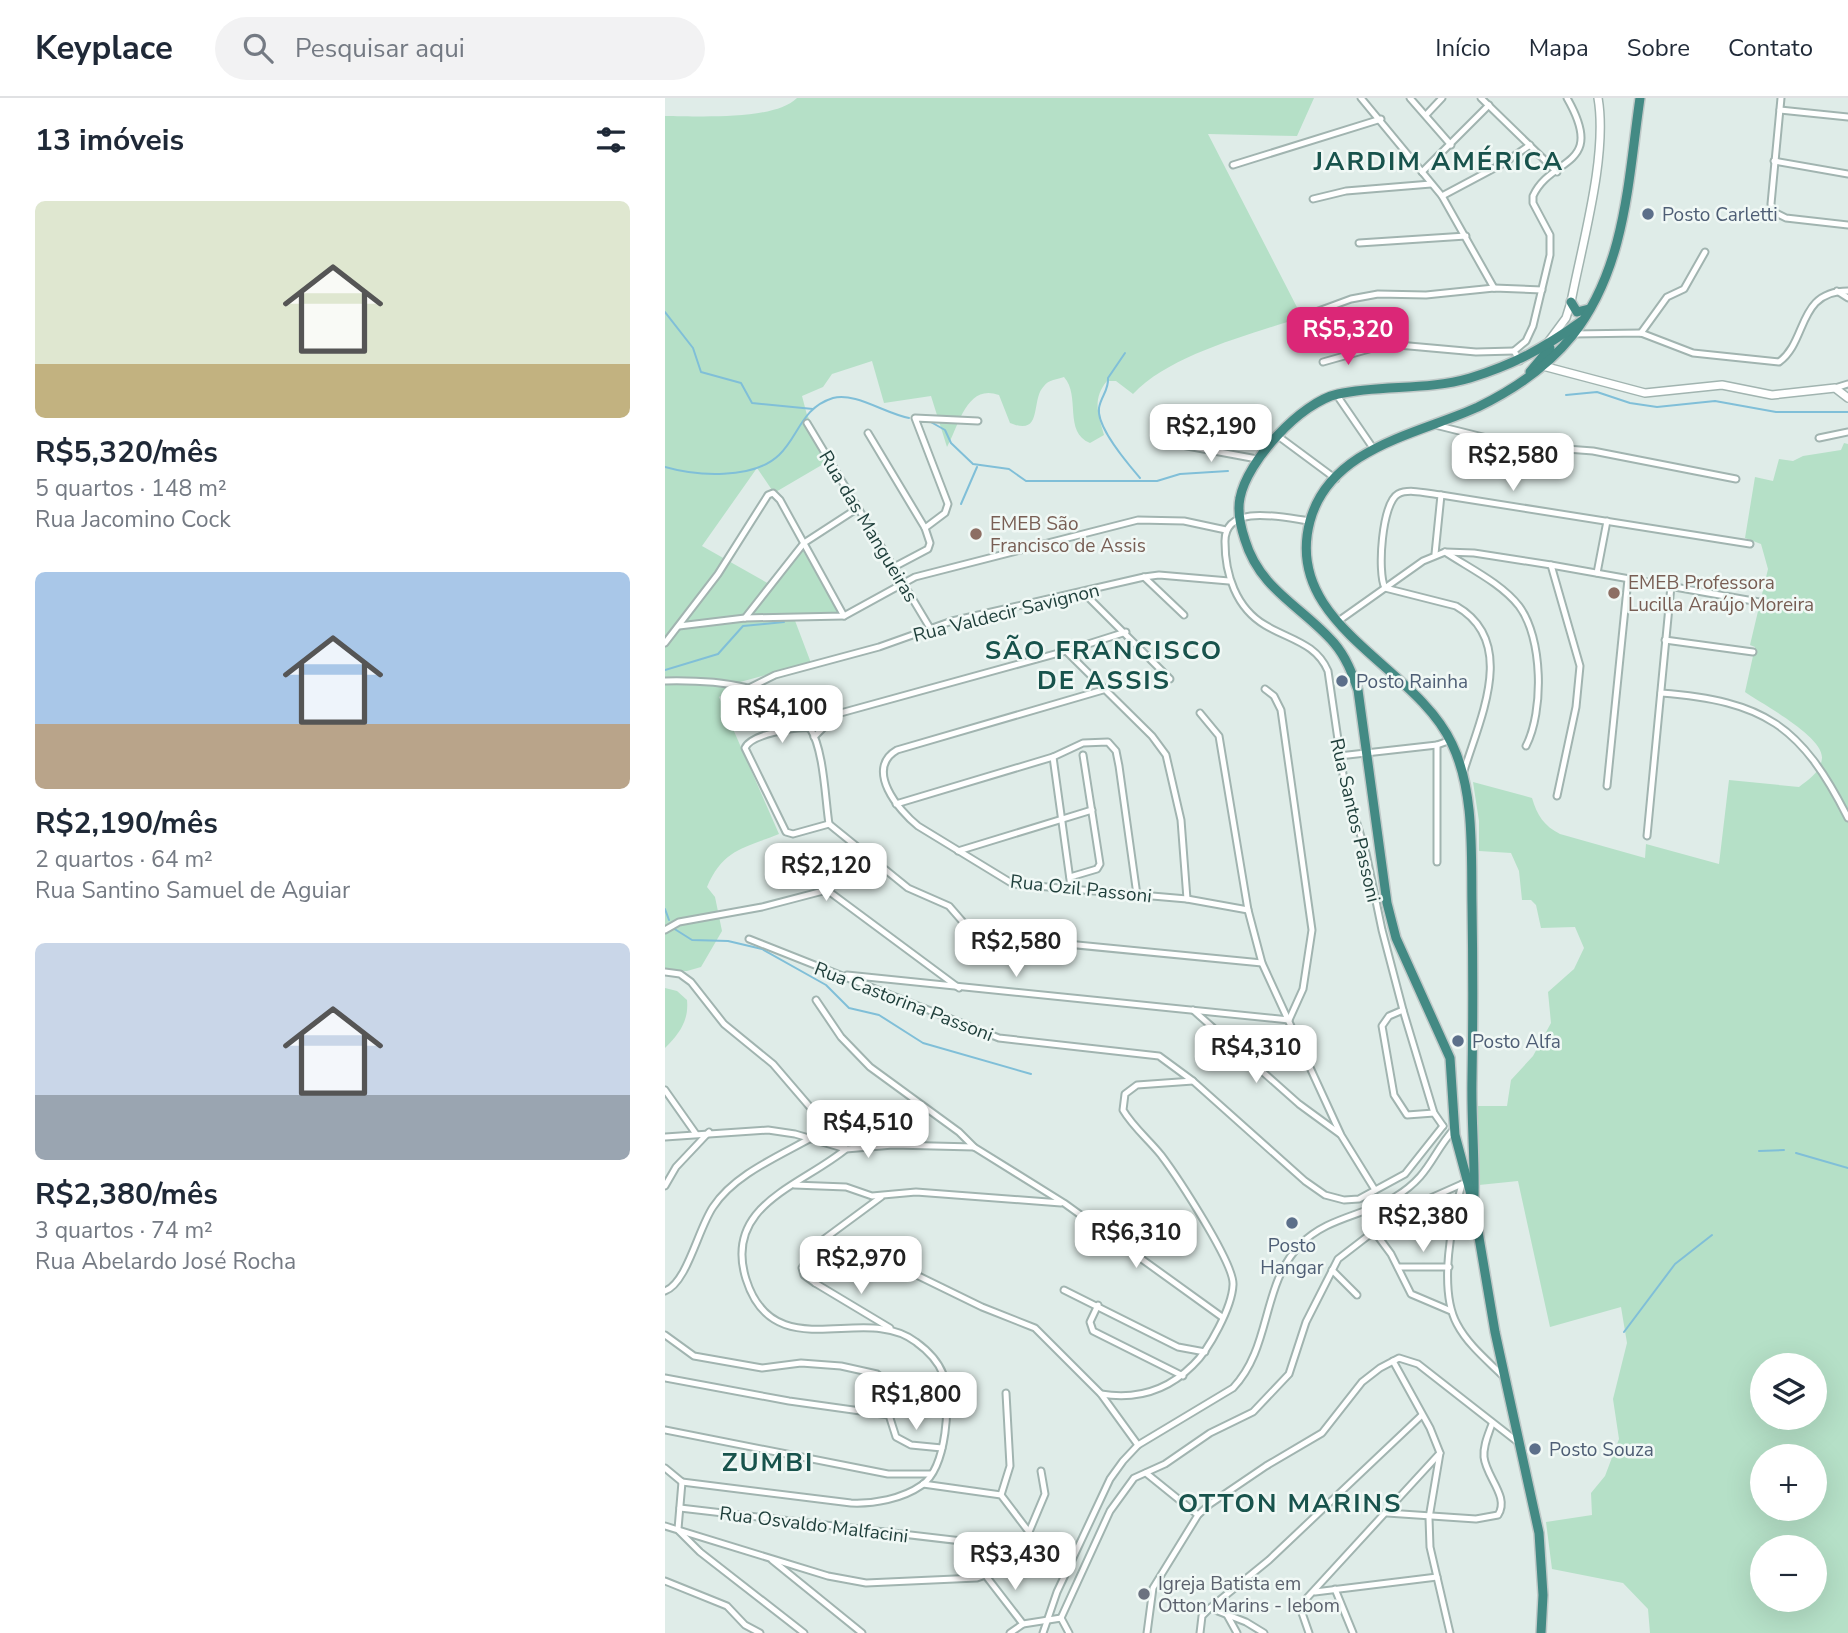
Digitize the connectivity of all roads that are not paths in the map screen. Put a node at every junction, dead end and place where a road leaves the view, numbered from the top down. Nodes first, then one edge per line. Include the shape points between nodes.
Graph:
1 (1361, 98) edge
2 (1410, 98) edge
3 (1442, 98) edge
4 (1482, 98) edge
5 (1567, 98) edge
6 (1598, 98) edge
7 (1640, 98) edge
8 (1781, 98) edge
9 (1489, 105) junction
10 (1780, 110) junction
11 (1426, 115) junction
12 (1848, 117) edge
13 (1381, 119) junction
14 (1451, 145) junction
15 (1530, 145) junction
16 (1774, 161) junction
17 (1233, 165) dead end
18 (1422, 172) junction
19 (1557, 172) junction
20 (1848, 174) edge
21 (1431, 184) junction
22 (1442, 196) junction
23 (1313, 199) dead end
24 (1848, 225) edge
25 (1466, 236) junction
26 (1359, 243) dead end
27 (1705, 252) dead end
28 (1494, 288) junction
29 (1542, 290) junction
30 (1837, 291) junction
31 (1848, 291) edge
32 (1848, 298) edge
33 (1571, 302) junction
34 (1590, 308) junction
35 (1305, 316) dead end
36 (1566, 318) junction
37 (1582, 321) junction
38 (1641, 333) junction
39 (1573, 334) junction
40 (1561, 336) junction
41 (1514, 351) junction
42 (1539, 352) junction
43 (1520, 361) junction
44 (1323, 362) dead end
45 (1543, 366) junction
46 (1527, 376) junction
47 (1848, 384) edge
48 (1835, 388) junction
49 (1336, 394) junction
50 (1848, 398) edge
51 (978, 421) dead end
52 (807, 423) dead end
53 (1432, 425) junction
54 (1848, 432) edge
55 (868, 433) dead end
56 (1278, 436) junction
57 (1819, 438) dead end
58 (1171, 443) dead end
59 (1373, 448) junction
60 (1257, 459) junction
61 (1336, 479) junction
62 (1736, 480) dead end
63 (1441, 495) junction
64 (858, 508) junction
65 (1240, 517) junction
66 (1310, 521) junction
67 (1607, 521) junction
68 (925, 528) junction
69 (1226, 530) junction
70 (804, 543) junction
71 (1750, 544) dead end
72 (1445, 552) junction
73 (1435, 554) junction
74 (1551, 565) junction
75 (892, 568) junction
76 (1597, 573) junction
77 (1144, 577) junction
78 (1628, 579) junction
79 (1229, 581) junction
80 (900, 582) junction
81 (1671, 586) junction
82 (1385, 588) junction
83 (1084, 593) junction
84 (1759, 602) dead end
85 (1184, 615) dead end
86 (844, 616) junction
87 (745, 618) junction
88 (1337, 622) junction
89 (679, 626) junction
90 (930, 628) junction
91 (1126, 632) junction
92 (1665, 640) junction
93 (665, 643) edge
94 (1066, 651) junction
95 (1752, 652) dead end
96 (1170, 679) dead end
97 (665, 681) edge
98 (749, 688) junction
99 (1265, 689) dead end
100 (1104, 690) junction
101 (1661, 693) junction
102 (1200, 713) dead end
103 (810, 728) junction
104 (814, 737) junction
105 (1451, 740) junction
106 (1437, 745) junction
107 (1527, 746) dead end
108 (1366, 752) junction
109 (1083, 755) dead end
110 (1339, 756) junction
111 (1053, 757) junction
112 (1462, 776) junction
113 (1607, 786) dead end
114 (1557, 796) dead end
115 (896, 804) junction
116 (1092, 810) junction
117 (1848, 818) edge
118 (1062, 819) junction
119 (829, 824) junction
120 (1647, 836) dead end
121 (958, 851) junction
122 (1437, 862) dead end
123 (1070, 877) junction
124 (1071, 887) junction
125 (1137, 895) junction
126 (1187, 899) junction
127 (1248, 910) junction
128 (665, 930) edge
129 (749, 939) dead end
130 (1262, 963) junction
131 (665, 972) edge
132 (837, 974) junction
133 (959, 988) junction
134 (816, 1000) dead end
135 (1193, 1010) junction
136 (1403, 1010) junction
137 (1290, 1020) junction
138 (1193, 1081) junction
139 (665, 1090) edge
140 (1434, 1113) junction
141 (1443, 1126) junction
142 (1454, 1126) junction
143 (709, 1132) junction
144 (696, 1134) junction
145 (1341, 1135) junction
146 (665, 1137) edge
147 (811, 1138) junction
148 (974, 1147) junction
149 (1458, 1148) junction
150 (846, 1149) junction
151 (1473, 1150) junction
152 (1464, 1181) junction
153 (793, 1185) junction
154 (665, 1186) edge
155 (1375, 1190) junction
156 (882, 1196) junction
157 (1473, 1202) junction
158 (1065, 1203) junction
159 (1374, 1231) junction
160 (1449, 1267) junction
161 (1398, 1268) junction
162 (1332, 1270) junction
163 (815, 1283) junction
164 (1064, 1290) dead end
165 (665, 1292) edge
166 (1357, 1295) dead end
167 (1098, 1305) junction
168 (1451, 1311) junction
169 (1223, 1317) junction
170 (892, 1330) junction
171 (665, 1335) edge
172 (1205, 1352) junction
173 (1392, 1361) junction
174 (1183, 1376) junction
175 (665, 1378) edge
176 (1507, 1381) junction
177 (1006, 1392) dead end
178 (1101, 1394) junction
179 (889, 1415) junction
180 (1422, 1415) junction
181 (1492, 1424) junction
182 (665, 1430) edge
183 (1138, 1445) junction
184 (1521, 1445) junction
185 (942, 1448) junction
186 (1440, 1453) junction
187 (665, 1468) edge
188 (1041, 1471) dead end
189 (1146, 1473) junction
190 (931, 1474) junction
191 (681, 1482) junction
192 (923, 1484) junction
193 (1001, 1495) junction
194 (680, 1508) junction
195 (1387, 1513) junction
196 (1198, 1515) junction
197 (1429, 1518) junction
198 (665, 1526) edge
199 (678, 1530) junction
200 (1030, 1532) junction
201 (1030, 1549) junction
202 (767, 1557) junction
203 (986, 1576) junction
204 (1437, 1577) junction
205 (665, 1581) edge
206 (1335, 1590) junction
207 (1314, 1592) junction
208 (1210, 1608) junction
209 (1226, 1613) junction
210 (1048, 1618) junction
211 (1061, 1618) junction
212 (1021, 1625) junction
213 (760, 1633) edge
214 (804, 1633) edge
215 (862, 1633) edge
216 (1013, 1633) edge
217 (1043, 1633) edge
218 (1069, 1633) edge
219 (1147, 1633) edge
220 (1200, 1633) edge
221 (1237, 1633) edge
222 (1264, 1633) edge
223 (1309, 1633) edge
224 (1353, 1633) edge
225 (1450, 1633) edge
226 (1541, 1633) edge

1 - 13 street
2 - 11 street
3 - 11 street
4 - 9 street
5 - 19 street via 1580,138 1574,158
6 - 33 street via 1601,148
7 - 34 highway via 1619,240
8 - 10 street
9 - 14 street
9 - 15 street
10 - 12 street
10 - 16 street
11 - 14 street
13 - 17 street
13 - 18 street
14 - 18 street
15 - 19 street
15 - 22 street
16 - 20 street
16 - 24 street via 1774,212 1786,218
18 - 21 street
19 - 29 street via 1533,196 1552,246
21 - 22 street
21 - 23 street via 1346,191
22 - 25 street
25 - 26 street
25 - 28 street
27 - 38 street via 1684,289 1667,297
28 - 29 street
28 - 35 street via 1365,295
29 - 41 street via 1533,326 1526,341
30 - 31 street
30 - 32 street
30 - 38 street via 1813,306 1779,362 1693,353
33 - 34 highway via 1577,312
33 - 36 street
34 - 37 highway
36 - 40 street
36 - 42 street
37 - 39 highway
37 - 40 highway
38 - 39 street
39 - 45 highway
40 - 42 highway
40 - 46 highway
41 - 43 street
41 - 44 street via 1387,344
42 - 43 highway
43 - 49 highway via 1444,385
45 - 46 highway
45 - 48 street via 1645,393 1722,385 1772,395
46 - 53 highway via 1478,407
47 - 48 street
48 - 50 street
49 - 56 highway
49 - 59 street
51 - 68 street via 917,416 915,421 948,500 946,513
52 - 64 street, Rua das Mangueiras
53 - 59 highway
53 - 62 street via 1515,445 1593,451
54 - 57 street
55 - 68 street
56 - 60 highway
56 - 61 street
58 - 60 street
59 - 61 highway
60 - 65 highway via 1240,499
61 - 66 highway
63 - 67 street
63 - 73 street
63 - 82 street via 1405,492 1392,500 1380,569
64 - 70 street
64 - 75 street, Rua das Mangueiras
65 - 66 street
65 - 69 street
65 - 108 highway via 1245,541 1261,573 1333,643 1351,670
66 - 88 highway via 1309,566 1321,598
67 - 71 street
67 - 76 street
68 - 75 street via 928,549
69 - 79 street
69 - 80 street via 1184,521 1139,520
70 - 86 street
70 - 87 street
70 - 89 street via 777,496 768,495
72 - 73 street
72 - 74 street
72 - 107 street via 1509,595 1523,613 1538,674 1535,725
73 - 82 street
74 - 76 street
74 - 114 street via 1580,666
75 - 80 street, Rua das Mangueiras
76 - 78 street
77 - 79 street, Rua Valdecir Savignon
77 - 83 street, Rua Valdecir Savignon
77 - 85 street
78 - 81 street
78 - 113 street
79 - 110 street, Rua Santos Passoni via 1257,619 1307,645 1323,659
80 - 86 street
80 - 90 street, Rua das Mangueiras
81 - 84 street
81 - 92 street
82 - 88 street
82 - 112 street via 1455,606 1484,632 1492,672
83 - 90 street, Rua Valdecir Savignon
83 - 91 street
86 - 87 street
87 - 89 street
88 - 105 highway via 1431,712
89 - 93 street
90 - 98 street, Rua Valdecir Savignon via 821,665 775,675
91 - 94 street
91 - 96 street
92 - 95 street
92 - 101 street
94 - 100 street
94 - 104 street via 837,714
97 - 98 street via 710,680
98 - 103 street via 787,707
99 - 137 street via 1281,710 1313,930 1303,989
100 - 115 street via 897,750 885,767 887,790
100 - 126 street via 1166,755 1181,820
101 - 117 street via 1736,704 1784,728 1827,776
101 - 120 street
102 - 127 street via 1219,736
103 - 104 street
103 - 119 street via 788,729 750,741 745,748 786,832
104 - 119 street
105 - 106 street
105 - 112 highway
106 - 108 street
106 - 122 street
108 - 110 street
108 - 142 highway via 1387,903 1396,938 1450,1058
109 - 116 street
110 - 136 street, Rua Santos Passoni
111 - 115 street
111 - 118 street
111 - 125 street via 1091,741 1113,745
112 - 151 highway via 1472,871
115 - 121 street, Rua Ozil Passoni via 918,826
116 - 118 street
116 - 123 street via 1100,864
118 - 121 street
118 - 123 street
119 - 130 street via 908,888 949,906 976,934
121 - 124 street, Rua Ozil Passoni via 1013,884
123 - 124 street
124 - 125 street, Rua Ozil Passoni
125 - 126 street, Rua Ozil Passoni
126 - 127 street, Rua Ozil Passoni
127 - 130 street
128 - 133 street via 679,922 827,890
129 - 132 street, Rua Castorina Passoni
130 - 137 street
131 - 150 street via 680,974 691,982 724,1024 773,1063
132 - 133 street
132 - 138 street, Rua Castorina Passoni via 992,1036 1147,1052 1169,1061
133 - 135 street
134 - 148 street via 841,1037 870,1067
135 - 137 street
135 - 145 street
136 - 140 street, Rua Santos Passoni
136 - 140 street via 1382,1026 1394,1095 1407,1115
137 - 145 street
138 - 155 street, Rua Castorina Passoni via 1325,1195 1351,1201
138 - 169 street via 1137,1085 1125,1094 1123,1111 1177,1178 1228,1264 1233,1286
139 - 144 street
140 - 141 street, Rua Santos Passoni
141 - 142 street
141 - 155 street, Rua Castorina Passoni via 1405,1174
142 - 149 highway
142 - 183 street via 1431,1166 1406,1189 1380,1205 1336,1220 1301,1244 1275,1286 1260,1344 1244,1377
143 - 144 street
143 - 147 street via 768,1130
143 - 154 street
144 - 146 street
145 - 155 street
147 - 150 street
147 - 165 street via 725,1192 701,1227 676,1284
148 - 150 street
148 - 158 street
149 - 151 highway
149 - 152 highway
150 - 153 street
151 - 157 highway
152 - 157 highway
152 - 159 street via 1417,1201
152 - 160 street via 1454,1214
153 - 156 street via 846,1187
153 - 170 street via 754,1213 748,1223 743,1267 755,1297 766,1312 790,1327
156 - 158 street via 916,1192
156 - 163 street via 809,1253 802,1272
157 - 176 highway
158 - 169 street
159 - 161 street
159 - 162 street via 1338,1259
160 - 161 street
160 - 168 street
161 - 168 street via 1411,1294
162 - 166 street
162 - 189 street via 1306,1322 1293,1365 1278,1387 1254,1412
163 - 170 street
163 - 178 street via 835,1259 869,1260 900,1268 1035,1328
164 - 167 street
167 - 172 street via 1178,1347
167 - 174 street via 1090,1322 1093,1331
168 - 176 street via 1468,1341
169 - 172 street
170 - 185 street via 921,1346 942,1374 946,1422
171 - 179 street via 694,1356 762,1368 819,1364 877,1374 890,1384
172 - 174 street
173 - 180 street
173 - 181 street via 1404,1358 1443,1381
173 - 196 street via 1362,1382 1322,1433
174 - 178 street via 1137,1396
175 - 179 street
176 - 184 highway
177 - 193 street via 1010,1466
178 - 183 street
179 - 185 street via 891,1427 903,1443
180 - 186 street
180 - 208 street via 1269,1560
181 - 184 street
181 - 197 street via 1484,1461 1502,1501 1501,1511 1492,1518
182 - 190 street via 888,1474
183 - 210 street via 1110,1479
184 - 226 highway via 1539,1533
185 - 190 street
186 - 195 street
186 - 197 street
187 - 191 street
188 - 200 street via 1045,1494
189 - 196 street
189 - 211 street via 1134,1478 1110,1511
190 - 192 street
191 - 192 street via 865,1503 890,1499
191 - 194 street
192 - 193 street
193 - 200 street
194 - 199 street
194 - 201 street, Rua Osvaldo Malfacini
195 - 197 street
195 - 207 street
196 - 219 street via 1153,1588
197 - 204 street
198 - 199 street
199 - 202 street
199 - 214 street
200 - 201 street
201 - 203 street via 1030,1559
202 - 203 street via 866,1583
202 - 215 street
203 - 212 street
204 - 206 street
204 - 225 street
205 - 213 street via 727,1606
206 - 207 street
206 - 224 street
207 - 223 street via 1301,1610
208 - 209 street
208 - 220 street via 1202,1616
209 - 221 street
209 - 222 street
210 - 211 street
210 - 212 street
210 - 217 street
211 - 218 street
212 - 216 street

